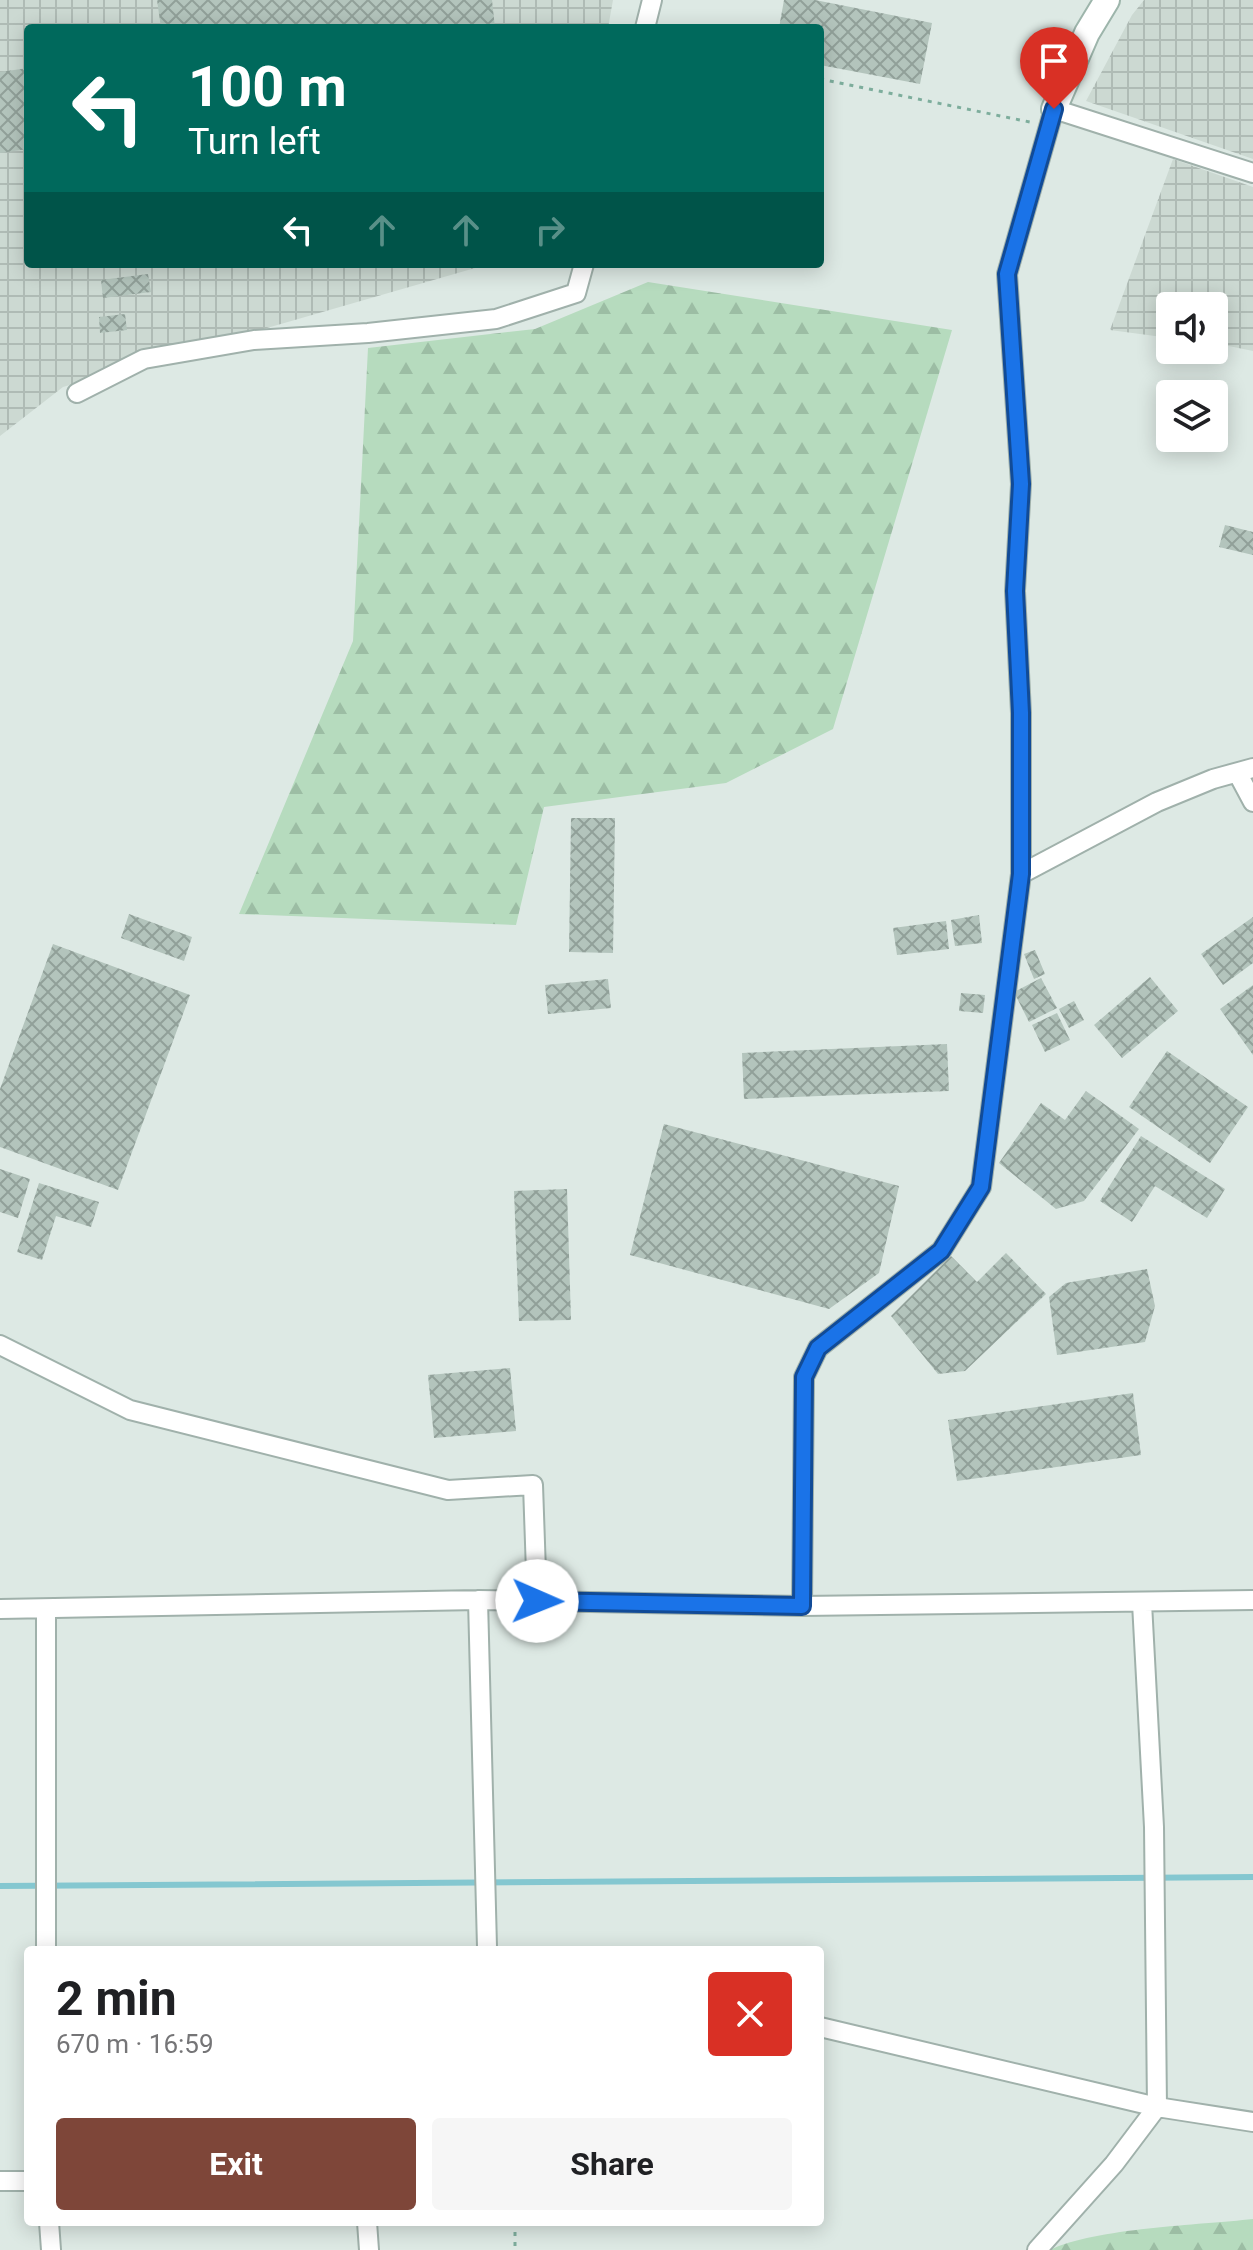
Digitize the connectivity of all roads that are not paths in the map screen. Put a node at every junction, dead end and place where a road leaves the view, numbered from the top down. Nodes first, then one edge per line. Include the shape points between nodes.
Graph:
1 (652, 0) edge
2 (1107, 0) edge
3 (646, 24) edge
4 (1052, 118) junction
5 (1253, 173) edge
6 (583, 268) edge
7 (77, 393) dead end
8 (1246, 771) edge
9 (1253, 802) edge
10 (1021, 874) junction
11 (0, 1345) edge
12 (478, 1600) junction
13 (1253, 1600) edge
14 (537, 1601) junction
15 (1142, 1603) junction
16 (802, 1606) junction
17 (0, 1609) edge
18 (46, 1611) junction
19 (46, 1946) edge
20 (486, 1946) edge
21 (824, 2028) edge
22 (1157, 2107) junction
23 (1253, 2122) edge
24 (0, 2181) edge
25 (24, 2181) edge
26 (49, 2226) edge
27 (367, 2226) edge
28 (51, 2250) edge
29 (369, 2250) edge
30 (1037, 2250) edge

1 - 3 street
2 - 4 street via 1087,33
4 - 5 street
4 - 10 street via 1007,274 1021,484 1015,591
6 - 7 street via 576,293 496,319 254,340 144,359
8 - 9 street
8 - 10 street via 1157,802
10 - 16 street via 981,1187 941,1251 818,1348 804,1377
11 - 14 street via 130,1410 448,1490 533,1485
12 - 14 street
12 - 18 street
12 - 20 street
13 - 15 street
14 - 16 street
15 - 16 street
15 - 22 street via 1154,1827
17 - 18 street
18 - 19 street
21 - 22 street
22 - 23 street
22 - 30 street
24 - 25 street
26 - 28 street
27 - 29 street

